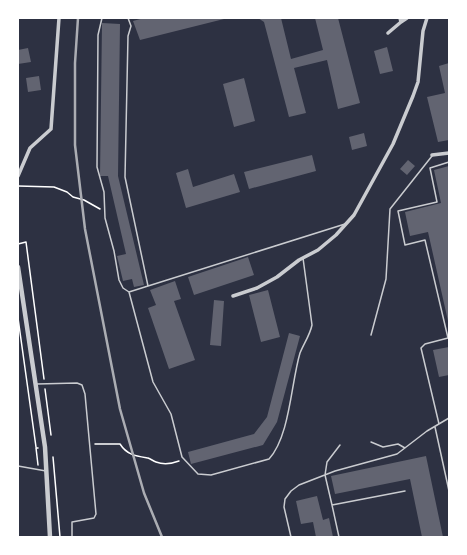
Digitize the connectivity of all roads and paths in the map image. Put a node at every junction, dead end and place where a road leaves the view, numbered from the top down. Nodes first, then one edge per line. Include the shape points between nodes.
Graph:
1 (60, 18) edge
2 (102, 18) edge
3 (128, 18) edge
4 (407, 18) edge
5 (427, 18) edge
6 (400, 20) edge
7 (388, 33) dead end
8 (449, 153) edge
9 (432, 155) joint
10 (449, 162) edge
11 (18, 176) edge
12 (18, 186) edge
13 (105, 211) junction
14 (348, 223) junction
15 (18, 244) edge
16 (303, 258) junction
17 (18, 267) edge
18 (148, 286) junction
19 (129, 292) junction
20 (233, 296) dead end
21 (18, 318) edge
22 (371, 335) dead end
23 (35, 384) junction
24 (45, 384) junction
25 (449, 418) edge
26 (439, 424) junction
27 (435, 426) junction
28 (371, 442) dead end
29 (90, 444) junction
30 (340, 445) dead end
31 (36, 448) dead end
32 (405, 448) junction
33 (53, 454) dead end
34 (185, 462) junction
35 (18, 466) edge
36 (48, 472) junction
37 (325, 475) junction
38 (449, 477) edge
39 (447, 480) junction
40 (405, 491) dead end
41 (449, 491) edge
42 (332, 505) junction
43 (50, 537) edge
44 (60, 537) edge
45 (72, 537) edge
46 (291, 537) edge
47 (339, 537) edge

1 - 11 street via 51,129 30,148
2 - 13 lane via 98,35 97,168 104,192
3 - 18 lane via 131,26 128,36 125,177
4 - 6 street
5 - 14 street via 423,31 418,82 413,96 393,144 362,203
6 - 7 street
8 - 9 street
9 - 22 lane via 390,209 386,279
10 - 26 lane via 430,168 437,202 398,211 405,245 425,240 448,338 425,344 421,348
12 - 13 path via 54,188
13 - 19 lane via 119,280 123,288
14 - 16 street via 318,250
14 - 18 lane
15 - 24 path via 26,242
16 - 20 street via 257,288
16 - 34 lane via 312,325 300,354 283,433 274,453 269,459 211,475 198,474
17 - 23 street
18 - 19 lane
19 - 34 lane via 151,376 172,414 178,444
21 - 31 path
23 - 24 lane
23 - 36 street
24 - 29 lane via 82,385
25 - 26 lane
26 - 27 lane
27 - 32 lane
27 - 39 lane
28 - 32 lane via 383,447 398,444
29 - 34 path via 120,444 125,452 140,458 149,458 166,464
29 - 45 lane via 96,514 94,518 72,522
30 - 37 lane via 327,462
32 - 37 lane via 386,459
33 - 44 path
35 - 36 lane
36 - 43 street
37 - 42 lane
37 - 46 lane via 299,485 285,499 284,507
38 - 39 lane
39 - 41 lane
40 - 42 lane
42 - 47 lane

